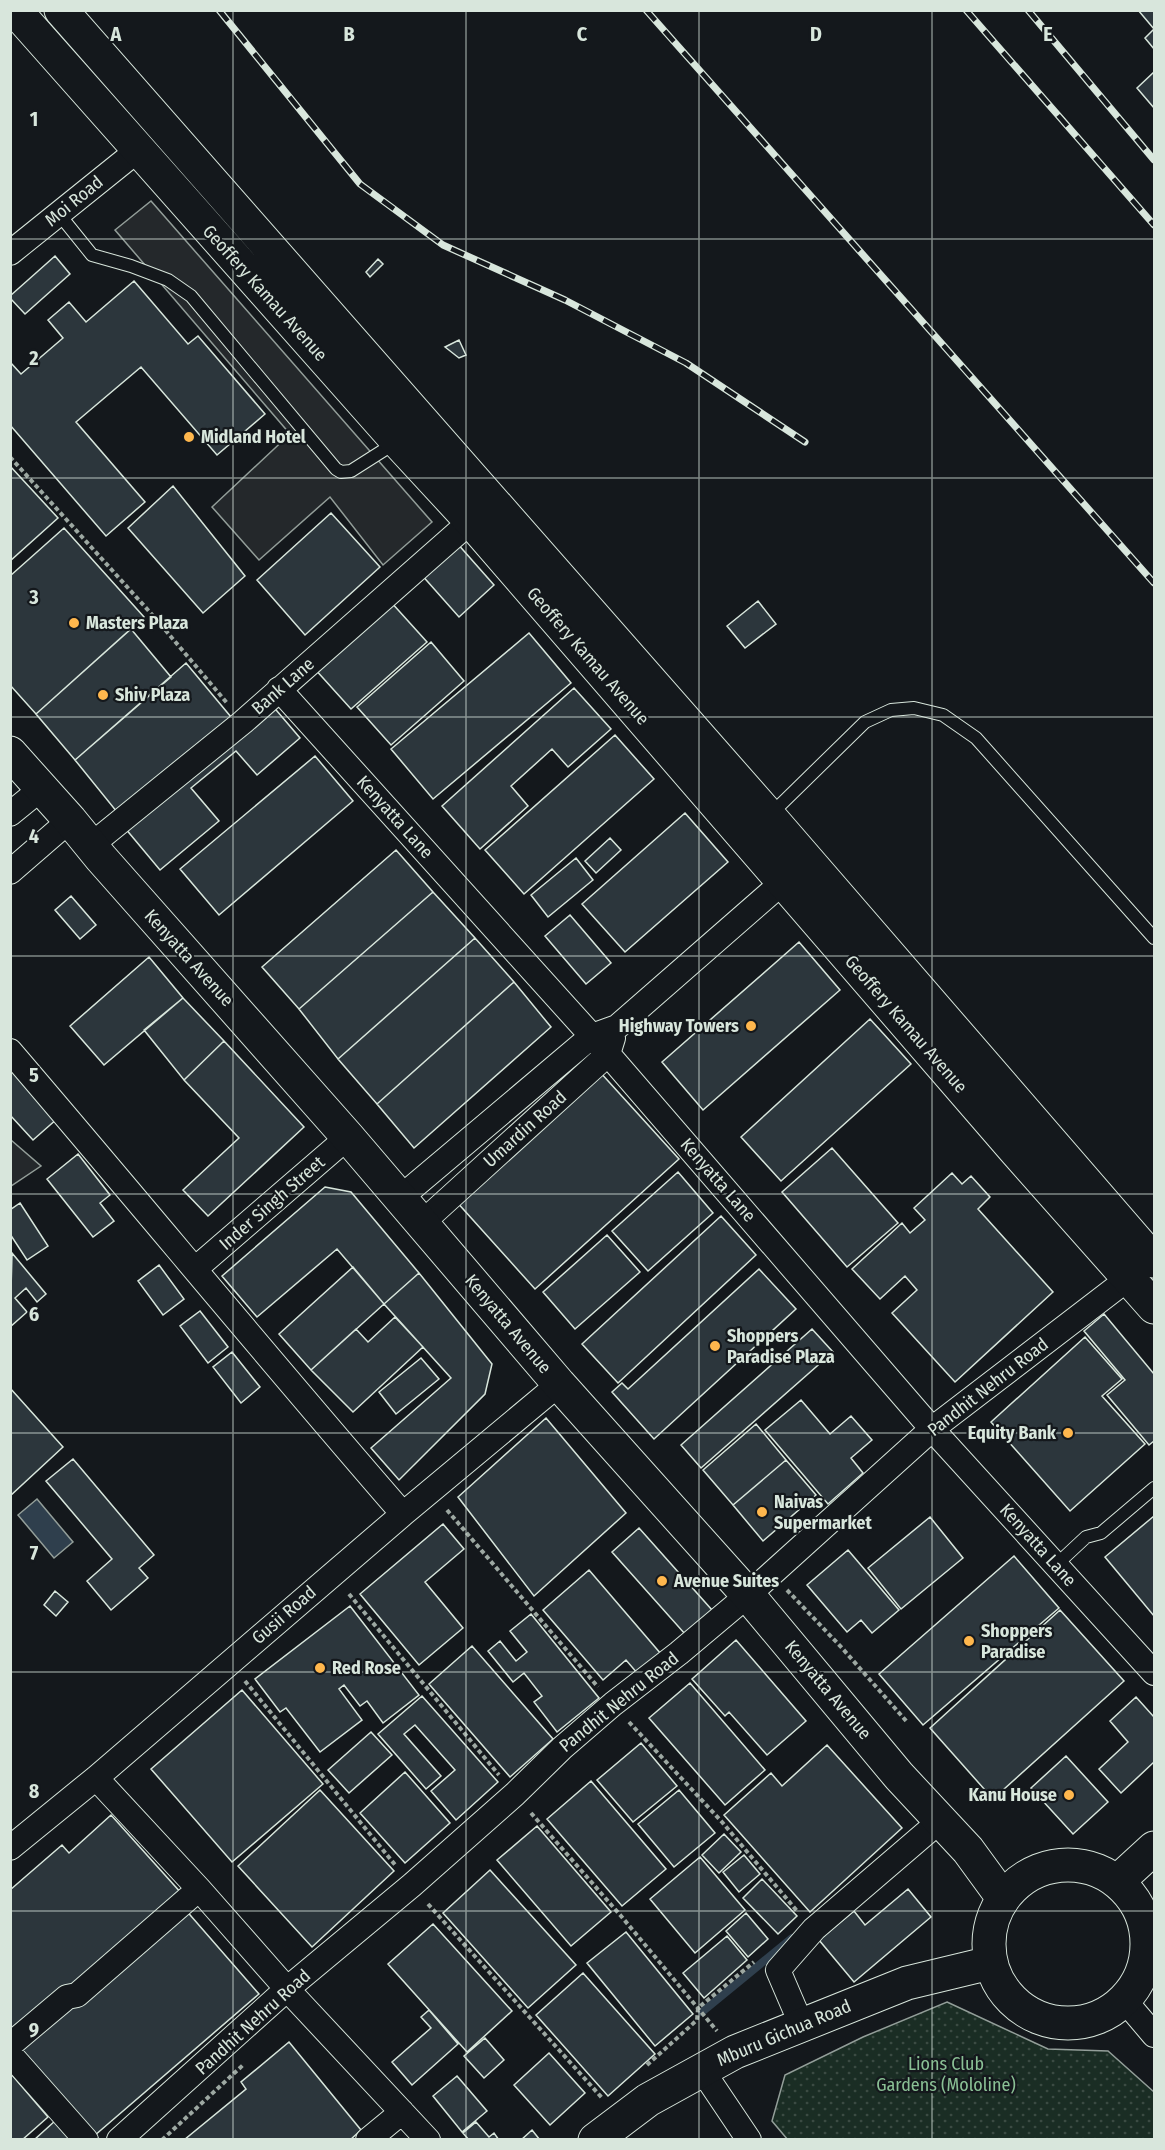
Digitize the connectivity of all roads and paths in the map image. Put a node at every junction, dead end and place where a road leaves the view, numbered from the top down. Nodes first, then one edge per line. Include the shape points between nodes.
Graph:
1 (15, 10) edge
2 (61, 10) edge
3 (138, 150) junction
4 (59, 214) junction
5 (15, 241) edge
6 (397, 441) junction
7 (10, 457) edge
8 (471, 521) junction
9 (279, 689) junction
10 (243, 722) junction
11 (10, 753) edge
12 (42, 788) junction
13 (10, 814) edge
14 (769, 816) junction
15 (70, 820) junction
16 (90, 846) junction
17 (13, 866) edge
18 (783, 882) junction
19 (1155, 938) edge
20 (600, 1045) junction
21 (10, 1051) edge
22 (348, 1137) junction
23 (400, 1198) junction
24 (422, 1223) junction
25 (195, 1269) junction
26 (1142, 1270) edge
27 (1155, 1307) edge
28 (559, 1384) junction
29 (933, 1429) junction
30 (1155, 1488) edge
31 (431, 1491) junction
32 (403, 1514) junction
33 (1056, 1565) junction
34 (333, 1574) junction
35 (760, 1584) junction
36 (229, 1662) junction
37 (1155, 1673) edge
38 (613, 1704) junction
39 (908, 1723) dead end
40 (96, 1778) junction
41 (515, 1794) junction
42 (941, 1820) junction
43 (10, 1848) edge
44 (1155, 1848) edge
45 (1118, 1881) junction
46 (412, 1885) junction
47 (199, 1889) junction
48 (1003, 1898) junction
49 (1148, 1903) edge
50 (814, 1929) junction
51 (757, 1960) dead end
52 (990, 1963) junction
53 (287, 1989) junction
54 (1126, 2001) junction
55 (698, 2008) junction
56 (802, 2026) junction
57 (1155, 2035) edge
58 (10, 2045) edge
59 (735, 2052) junction
60 (10, 2054) edge
61 (702, 2070) junction
62 (639, 2073) dead end
63 (402, 2112) junction
64 (622, 2120) junction
65 (86, 2139) edge
66 (118, 2139) edge
67 (368, 2139) edge
68 (428, 2139) edge
69 (595, 2139) edge
70 (749, 2139) edge

1 - 3 main road, Geoffery Kamau Avenue
2 - 14 main road, Geoffery Kamau Avenue
3 - 4 street, Moi Road
3 - 6 main road, Geoffery Kamau Avenue
4 - 5 street, Moi Road
4 - 6 lane via 92,255 168,280 191,296 336,469 351,471
6 - 8 main road, Geoffery Kamau Avenue
7 - 10 path
8 - 9 street, Bank Lane
8 - 18 main road, Geoffery Kamau Avenue
9 - 10 street, Bank Lane
9 - 20 street, Kenyatta Lane
10 - 16 street, Bank Lane
11 - 12 main road, Kenyatta Avenue
12 - 13 street
12 - 15 main road, Kenyatta Avenue
14 - 19 lane via 865,722 891,710 914,708 943,715 976,738
14 - 26 main road, Geoffery Kamau Avenue
15 - 16 main road, Kenyatta Avenue
15 - 17 street
16 - 22 main road, Kenyatta Avenue
18 - 20 street, Umardin Road
18 - 26 main road, Geoffery Kamau Avenue
20 - 23 street, Umardin Road
20 - 24 street, Umardin Road
20 - 29 street, Kenyatta Lane
21 - 25 street
22 - 23 main road, Kenyatta Avenue
22 - 25 street, Inder Singh Street
23 - 24 main road, Kenyatta Avenue
24 - 28 main road, Kenyatta Avenue
25 - 32 street
26 - 27 main road, Geoffery Kamau Avenue
26 - 29 street, Pandhit Nehru Road
28 - 31 street, Gusii Road
28 - 35 main road, Kenyatta Avenue
29 - 33 street, Kenyatta Lane
29 - 35 street, Pandhit Nehru Road
30 - 33 lane via 1101,1533 1086,1537
31 - 32 street, Gusii Road
31 - 38 path
32 - 34 street, Gusii Road
33 - 37 street, Kenyatta Lane
34 - 36 street, Gusii Road
34 - 41 path
35 - 38 street, Pandhit Nehru Road
35 - 39 path via 842,1648
35 - 42 main road, Kenyatta Avenue via 899,1776
36 - 40 street, Gusii Road
36 - 46 path
38 - 41 street, Pandhit Nehru Road
38 - 50 path
40 - 43 street, Gusii Road
40 - 47 street
41 - 46 street, Pandhit Nehru Road
41 - 55 path
42 - 48 main road, Kenyatta Avenue
42 - 50 street
44 - 45 main road
45 - 48 main road via 1095,1868 1069,1864 1044,1868 1028,1876
45 - 49 main road
46 - 53 street, Pandhit Nehru Road
46 - 64 path
47 - 53 street
47 - 58 street via 77,1995 67,1997
48 - 52 main road via 991,1921
49 - 54 main road via 1149,1952
50 - 56 street via 778,1970
51 - 55 path
52 - 54 main road via 1008,1998 1032,2016 1060,2025 1089,2023
52 - 56 main road, Mburu Gichua Road via 907,1983
53 - 63 street
53 - 66 street, Pandhit Nehru Road
54 - 57 street
55 - 59 path
55 - 62 path via 697,2020
56 - 59 main road, Mburu Gichua Road
59 - 61 main road, Mburu Gichua Road
60 - 65 street
61 - 64 main road, Mburu Gichua Road via 648,2100
61 - 70 street
63 - 67 street
63 - 68 street
64 - 69 main road, Mburu Gichua Road

